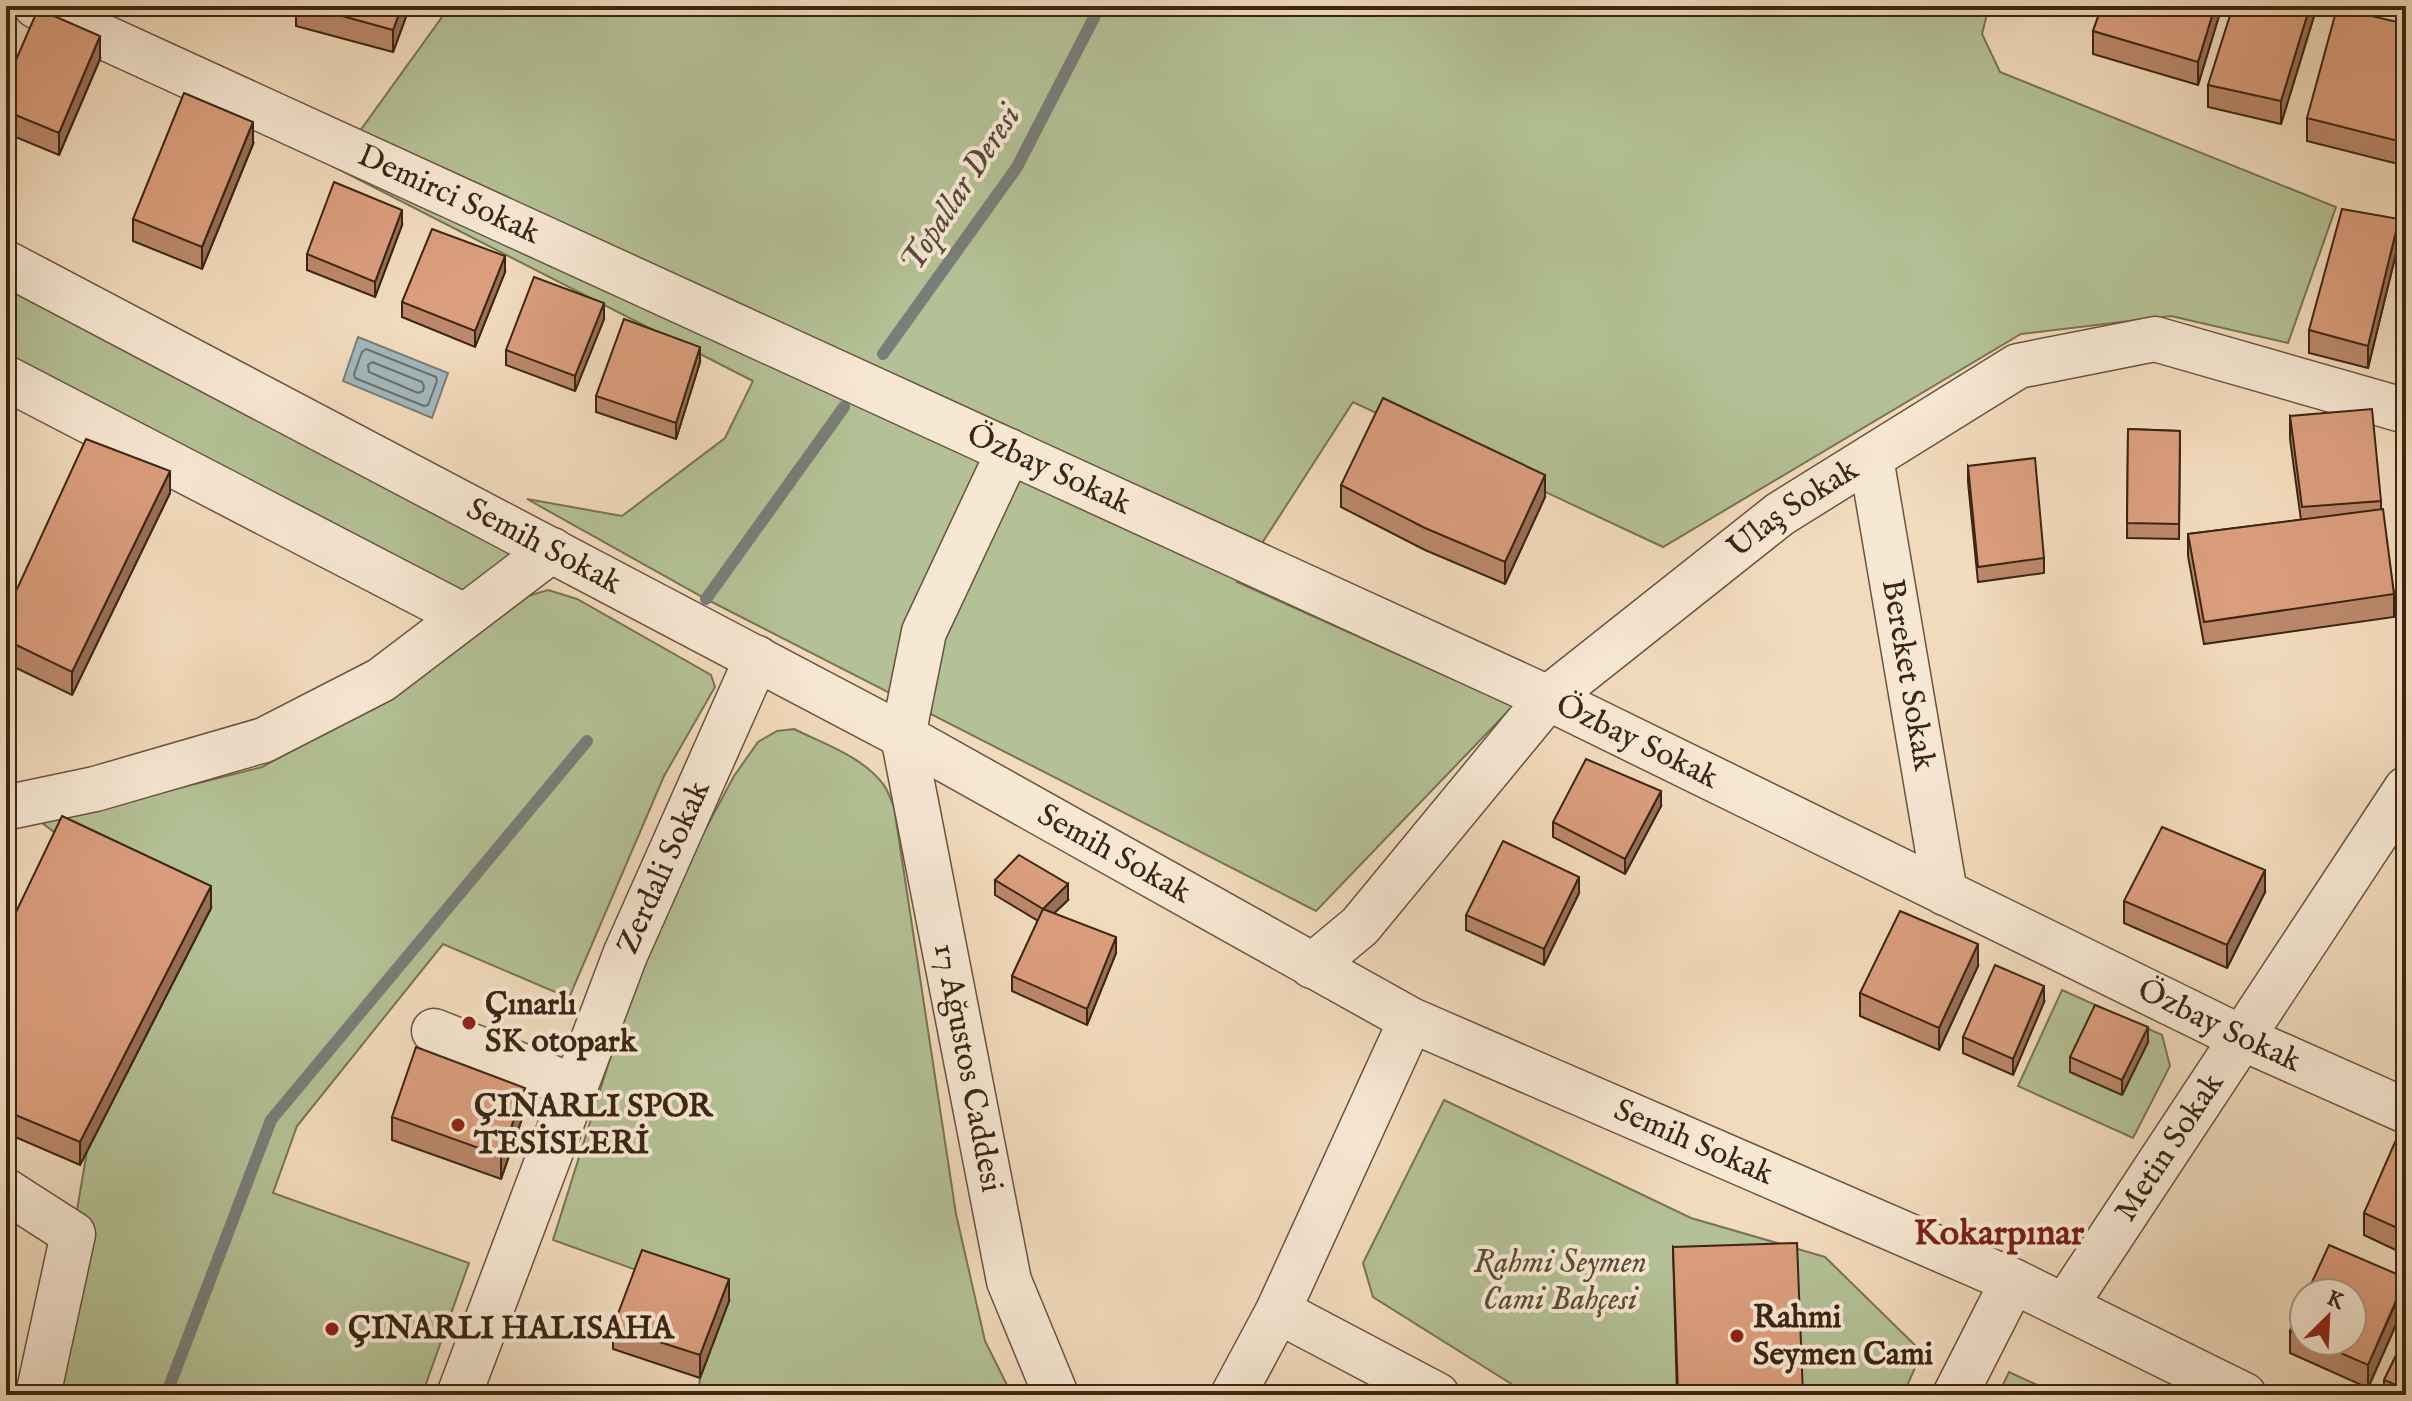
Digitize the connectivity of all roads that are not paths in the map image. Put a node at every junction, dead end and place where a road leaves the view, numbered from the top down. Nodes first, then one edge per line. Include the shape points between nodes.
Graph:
1 (36, 6) edge
2 (6, 263) edge
3 (6, 378) edge
4 (861, 384) joint
5 (2406, 411) edge
6 (1009, 451) junction
7 (1871, 458) junction
8 (552, 550) junction
9 (464, 616) junction
10 (757, 658) junction
11 (1548, 698) junction
12 (903, 736) junction
13 (2406, 789) edge
14 (9, 810) edge
15 (1945, 893) junction
16 (1312, 966) junction
17 (1411, 1020) junction
18 (434, 1031) dead end
19 (2242, 1038) junction
20 (575, 1087) junction
21 (2406, 1111) edge
22 (6, 1191) edge
23 (2013, 1281) junction
24 (2065, 1306) junction
25 (1278, 1311) junction
26 (38, 1395) edge
27 (459, 1395) edge
28 (1056, 1395) edge
29 (1233, 1395) edge
30 (1437, 1395) edge
31 (1955, 1395) edge
32 (2244, 1395) edge

1 - 4 street, Demirci Sokak
2 - 8 street, Semih Sokak
3 - 9 street
4 - 6 street, Özbay Sokak
5 - 7 street, Ulaş Sokak via 2155,339 2018,366
6 - 11 street, Özbay Sokak
6 - 12 street via 924,632
7 - 11 street, Ulaş Sokak via 1780,514
7 - 15 street, Bereket Sokak
8 - 9 street
8 - 10 street, Semih Sokak
9 - 14 street via 381,680 264,740
10 - 12 street, Semih Sokak
10 - 20 street, Zerdali Sokak via 625,955
11 - 15 street, Özbay Sokak
11 - 16 street, Ulaş Sokak via 1360,926
12 - 16 street, Semih Sokak
12 - 28 street, 17 Ağustos Caddesi via 1009,1281
13 - 19 street, Metin Sokak
15 - 19 street, Özbay Sokak
16 - 17 street, Semih Sokak
17 - 23 street, Semih Sokak
17 - 25 street
18 - 20 street
19 - 21 street, Özbay Sokak
19 - 24 street, Metin Sokak
20 - 27 street, Zerdali Sokak
22 - 26 street via 73,1234
23 - 24 street, Semih Sokak
23 - 31 street
24 - 32 street, Semih Sokak
25 - 29 street
25 - 30 street

